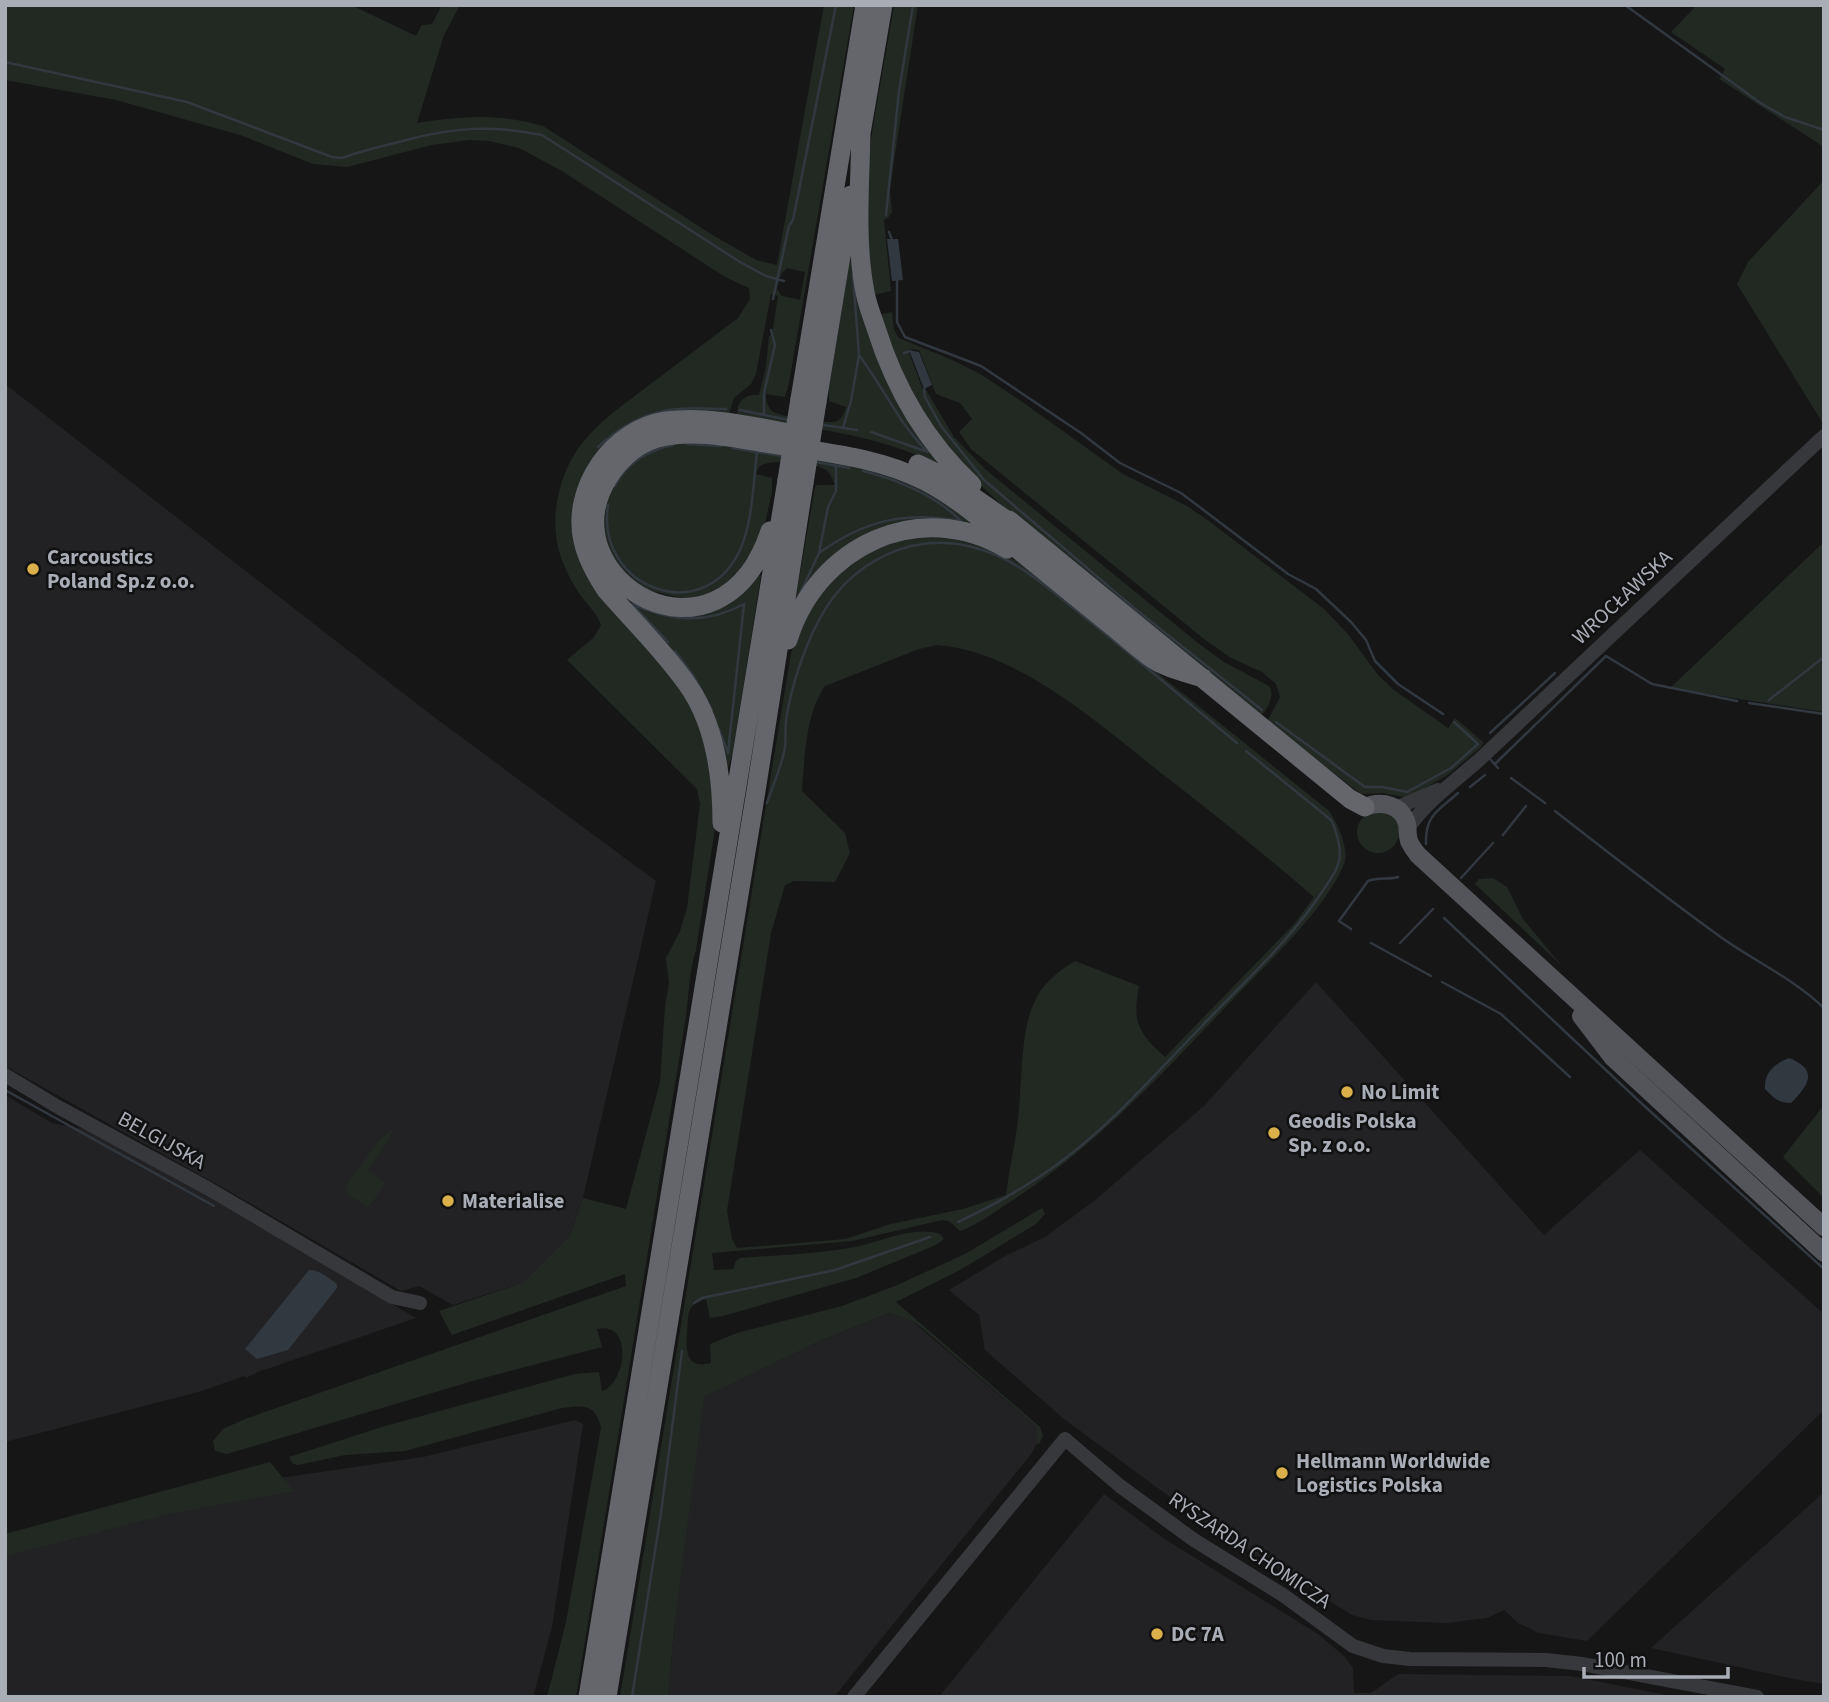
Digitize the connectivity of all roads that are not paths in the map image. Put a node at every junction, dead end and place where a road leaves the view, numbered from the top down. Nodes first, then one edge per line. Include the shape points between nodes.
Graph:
1 (865, 5) edge
2 (883, 5) edge
3 (861, 132) junction
4 (808, 400) junction
5 (1824, 436) edge
6 (795, 482) junction
7 (1018, 528) junction
8 (1052, 578) junction
9 (1203, 678) junction
10 (1446, 786) junction
11 (756, 791) junction
12 (1365, 807) joint
13 (1396, 808) junction
14 (1408, 828) junction
15 (722, 876) junction
16 (1554, 980) junction
17 (5, 1074) edge
18 (1824, 1227) edge
19 (1824, 1253) edge
20 (420, 1303) dead end
21 (588, 1697) edge
22 (607, 1697) edge
23 (854, 1697) edge
24 (1757, 1697) edge

1 - 4 highway
2 - 3 highway
3 - 4 highway
3 - 7 highway via 865,293 890,368 918,423 941,453
4 - 6 highway, bridge
5 - 10 street, WROCŁAWSKA
6 - 8 highway via 760,558 733,591 711,603 673,606 643,598 616,577 600,550 595,525 598,502 616,466 652,439 704,435 842,455 904,472 964,505
6 - 11 highway
6 - 15 highway
7 - 9 highway
7 - 15 highway via 943,476 904,457 862,446 681,420 639,430 607,454 586,494 583,540 606,590 688,685 705,720 720,785
8 - 9 highway via 1156,661
8 - 11 highway via 1002,546 959,531 902,531 850,553 808,595 790,632
9 - 12 highway
10 - 13 street
10 - 14 street
11 - 22 highway
12 - 13 main road via 1381,803
13 - 14 main road
14 - 16 main road via 1407,837 1418,855
15 - 21 highway
16 - 18 main road
16 - 19 main road via 1613,1058
17 - 20 street, BELGIJSKA via 392,1297
23 - 24 street, RYSZARDA CHOMICZA via 1065,1439 1194,1540 1283,1595 1353,1646 1410,1659 1570,1662

